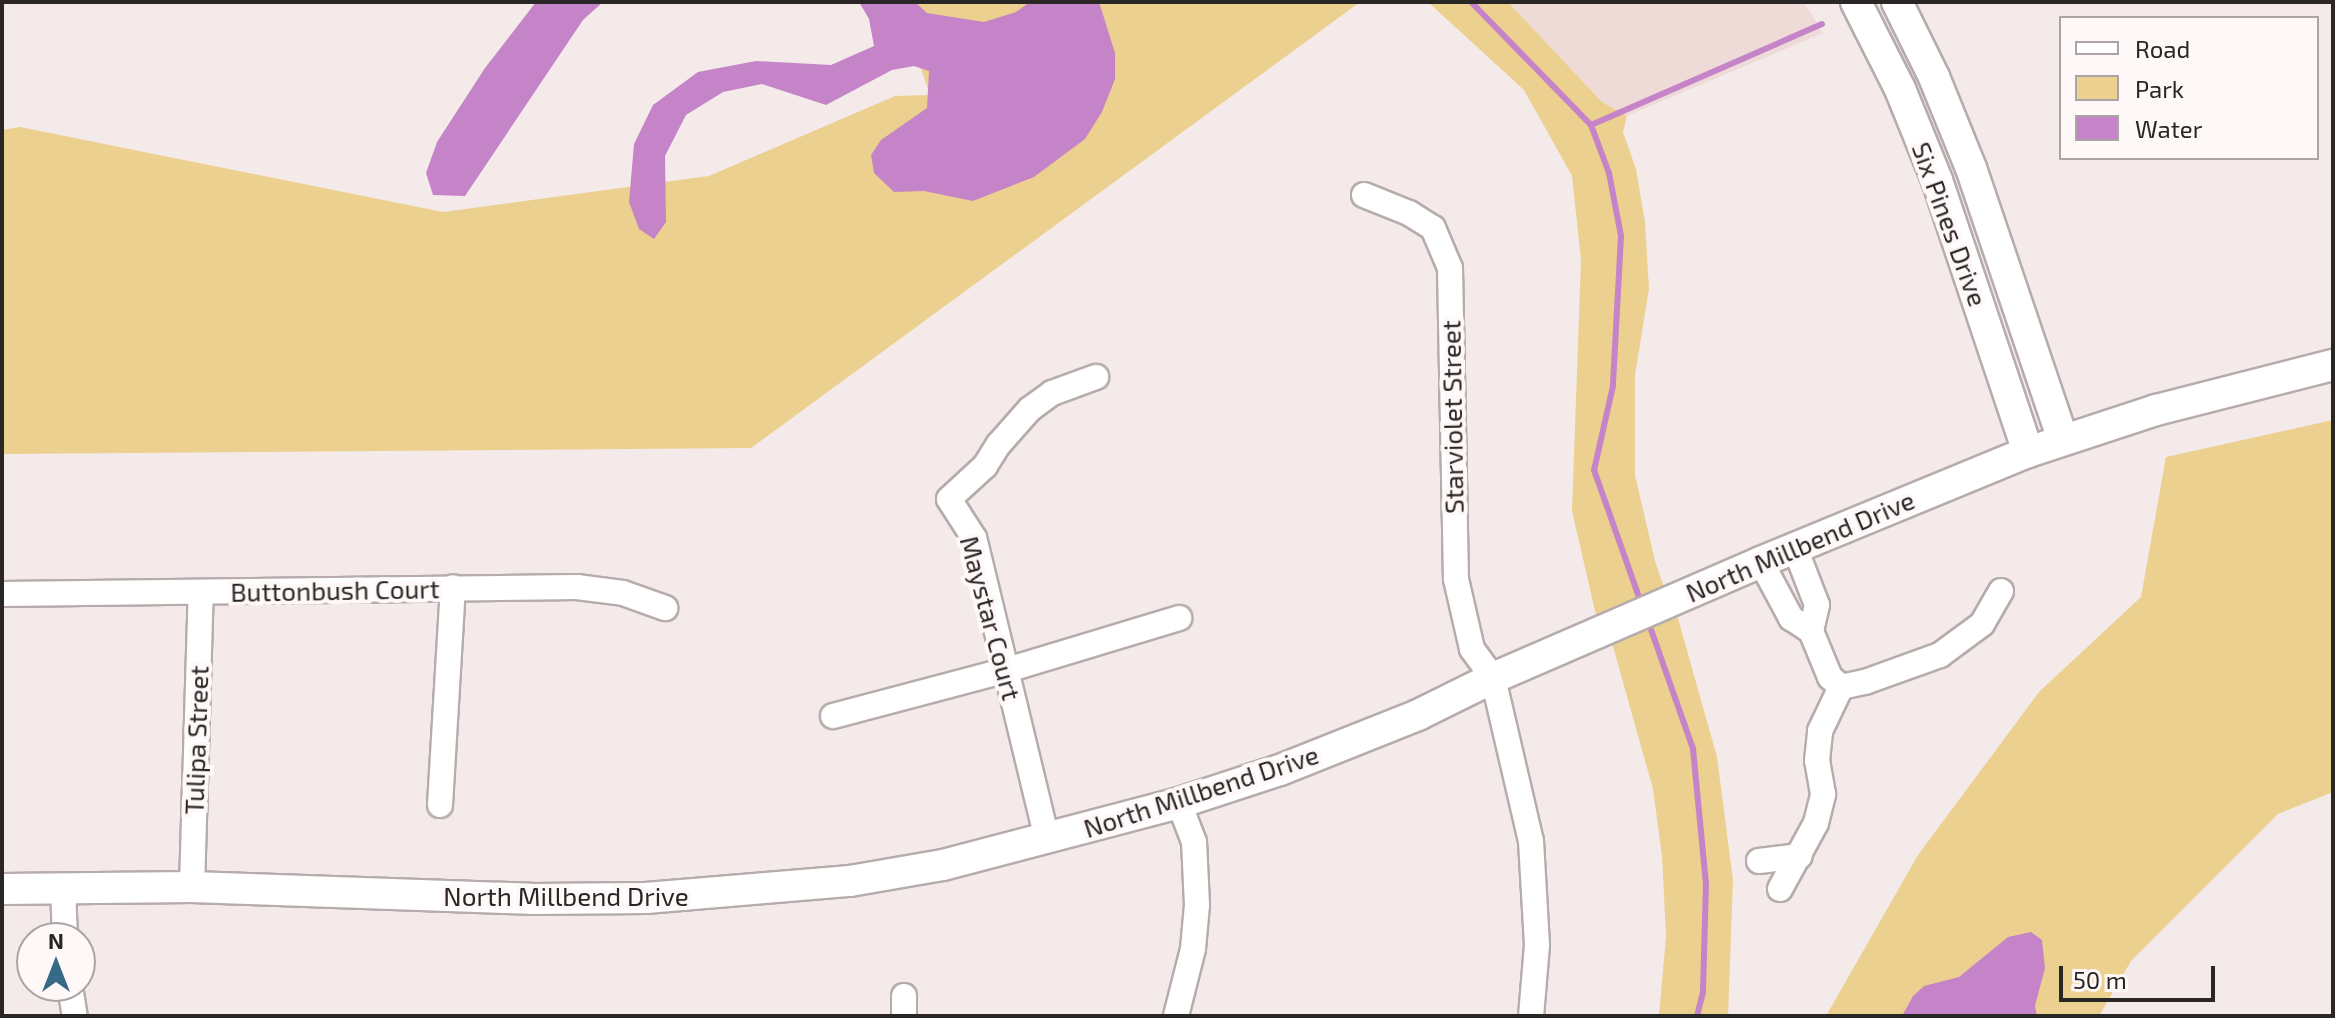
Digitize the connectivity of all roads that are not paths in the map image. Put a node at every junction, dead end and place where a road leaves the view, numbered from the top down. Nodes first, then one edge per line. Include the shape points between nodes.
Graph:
1 (1856, 2) edge
2 (1897, 2) edge
3 (1953, 125) junction
4 (1920, 139) junction
5 (1364, 195) dead end
6 (2333, 365) edge
7 (1096, 377) dead end
8 (2063, 440) junction
9 (2028, 452) junction
10 (1795, 548) junction
11 (1761, 562) junction
12 (453, 587) junction
13 (2001, 591) dead end
14 (201, 592) junction
15 (2, 594) edge
16 (665, 608) dead end
17 (1179, 618) dead end
18 (1811, 631) junction
19 (1007, 670) junction
20 (1493, 678) junction
21 (1841, 687) junction
22 (833, 716) dead end
23 (1179, 803) junction
24 (440, 805) dead end
25 (1047, 839) junction
26 (1800, 856) junction
27 (1759, 861) dead end
28 (63, 887) junction
29 (192, 887) junction
30 (2, 889) edge
31 (1780, 889) dead end
32 (64, 922) edge
33 (1176, 1016) edge
34 (1531, 1016) edge

1 - 4 street, Six Pines Drive
2 - 3 street, Six Pines Drive
3 - 4 street
3 - 8 street, Six Pines Drive
4 - 9 street, Six Pines Drive
5 - 20 street, Starviolet Street via 1433,228 1450,268 1456,579 1472,649
6 - 8 street, North Millbend Drive via 2156,410
7 - 19 street, Maystar Court via 1052,393 1030,409 985,466 949,499 974,538
8 - 9 street, North Millbend Drive
9 - 10 street, North Millbend Drive
10 - 11 street, North Millbend Drive
10 - 18 street via 1817,605
11 - 18 street via 1791,618
11 - 20 street, North Millbend Drive
12 - 14 street, Buttonbush Court
12 - 16 street, Buttonbush Court via 599,588
12 - 24 street
13 - 21 street via 1982,624 1940,655
14 - 15 street, Buttonbush Court
14 - 29 street, Tulipa Street
17 - 19 street
18 - 21 street via 1830,677
19 - 22 street
19 - 25 street, Maystar Court
20 - 23 street, North Millbend Drive via 1418,715 1280,770
20 - 34 street, Starviolet Street via 1520,787 1537,891
21 - 26 street via 1820,731 1817,761 1823,794
23 - 25 street, North Millbend Drive
23 - 33 street via 1194,842 1197,905 1193,949
25 - 29 street, North Millbend Drive via 850,881 675,896 532,899
26 - 27 street
26 - 31 street
28 - 29 street, North Millbend Drive
28 - 30 street, North Millbend Drive
28 - 32 street

